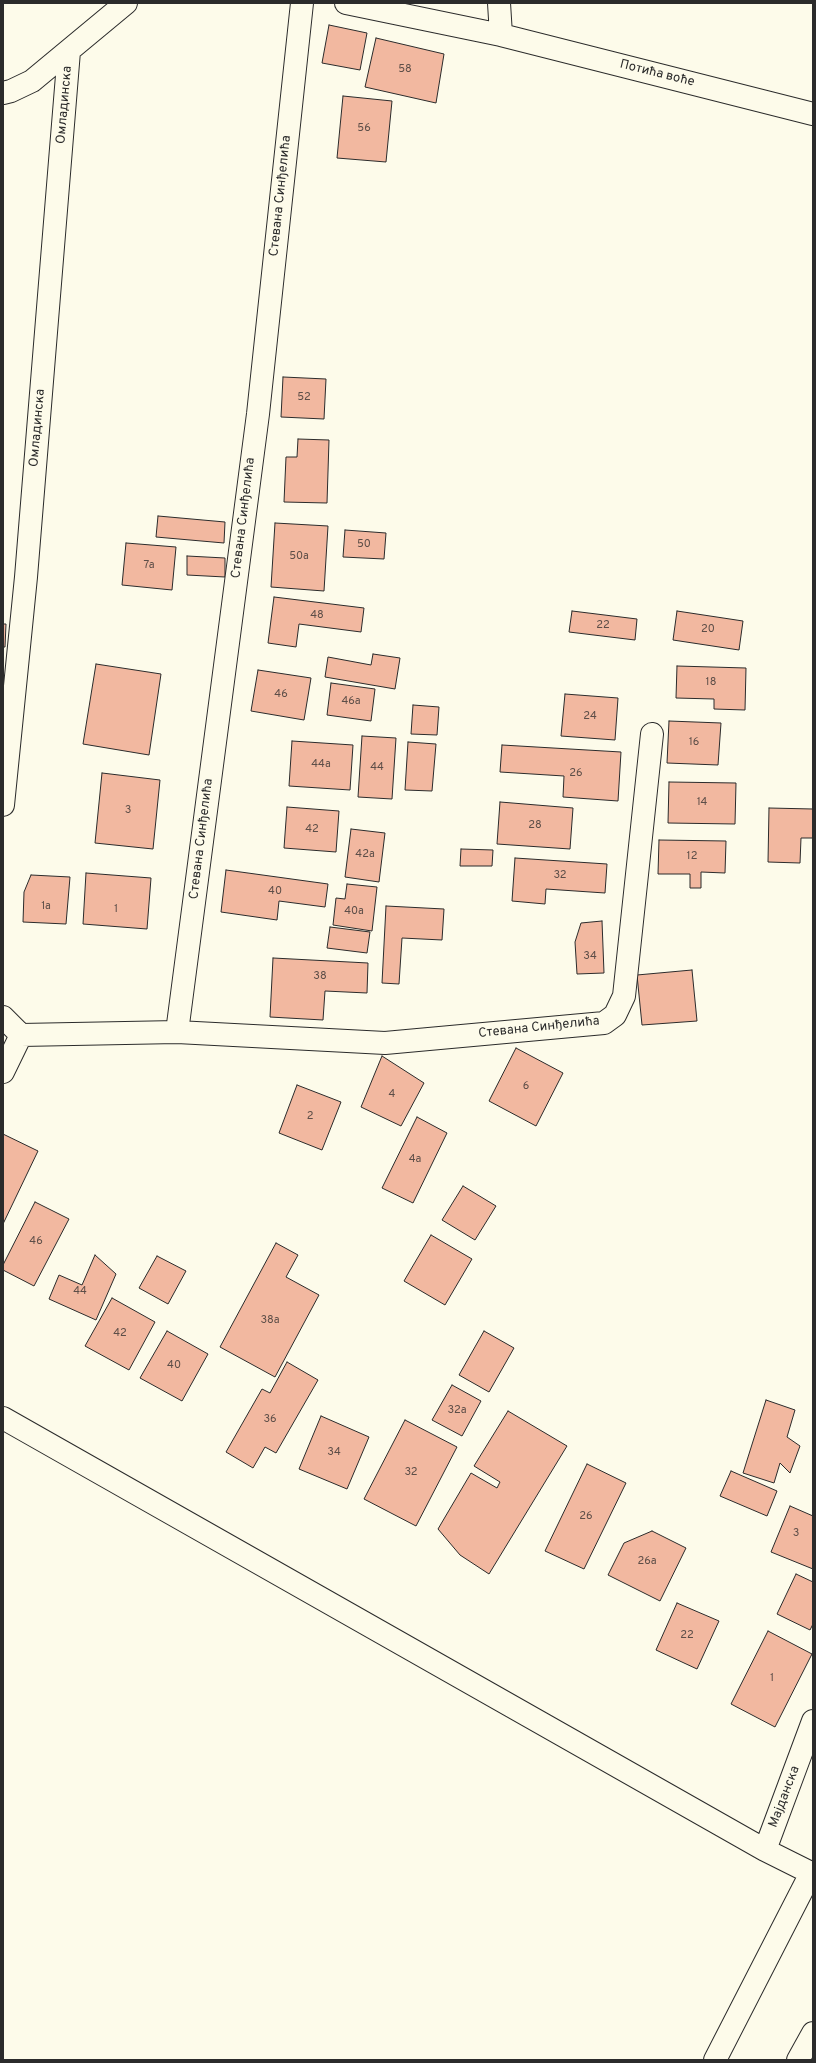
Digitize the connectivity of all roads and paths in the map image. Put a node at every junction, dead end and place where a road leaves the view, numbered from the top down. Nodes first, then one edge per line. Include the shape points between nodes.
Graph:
1 (302, 3) edge
2 (346, 3) edge
3 (499, 3) edge
4 (123, 4) edge
5 (501, 35) junction
6 (69, 51) junction
7 (3, 93) edge
8 (813, 114) edge
9 (652, 734) dead end
10 (3, 805) edge
11 (3, 1017) edge
12 (177, 1032) junction
13 (21, 1036) junction
14 (3, 1072) edge
15 (3, 1418) edge
16 (813, 1721) edge
17 (765, 1850) junction
18 (812, 1874) edge
19 (813, 2033) edge
20 (715, 2060) edge
21 (798, 2060) edge

1 - 12 street, Стевана Синђелића via 258,414
2 - 5 street
3 - 5 street
4 - 6 street, Омладинска
5 - 8 street, Потића воће
6 - 7 street, Омладинска via 32,81
6 - 10 street, Омладинска via 26,577
9 - 12 street, Стевана Синђелића via 624,996 615,1015 604,1023 385,1042
11 - 13 street
12 - 13 street, Стевана Синђелића
13 - 14 street
15 - 17 street
16 - 17 street, Мајданска
17 - 18 street
18 - 20 street
19 - 21 street

